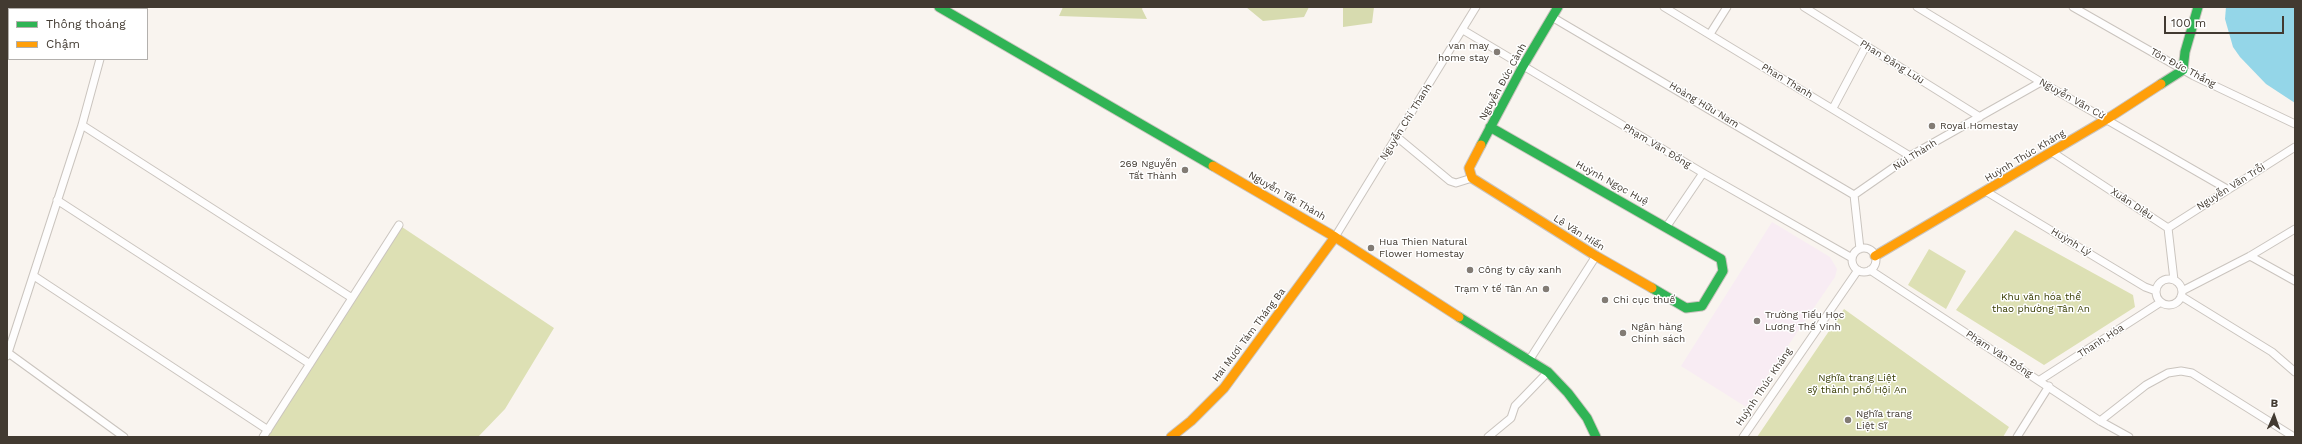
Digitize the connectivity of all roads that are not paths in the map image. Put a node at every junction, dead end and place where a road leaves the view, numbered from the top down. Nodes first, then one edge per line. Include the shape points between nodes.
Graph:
1 (939, 7) edge
2 (1476, 7) edge
3 (1558, 7) edge
4 (1664, 7) edge
5 (1727, 7) edge
6 (1804, 7) edge
7 (1918, 7) edge
8 (2073, 7) edge
9 (2198, 7) edge
10 (1552, 17) junction
11 (1463, 30) junction
12 (1710, 34) junction
13 (1866, 46) junction
14 (100, 60) edge
15 (1523, 66) junction
16 (2183, 70) junction
17 (2041, 82) junction
18 (1833, 108) junction
19 (1980, 117) junction
20 (2107, 119) junction
21 (2295, 124) edge
22 (82, 125) junction
23 (1490, 128) junction
24 (1397, 137) junction
25 (2295, 147) edge
26 (2052, 152) junction
27 (1910, 156) junction
28 (1703, 173) junction
29 (1472, 178) junction
30 (2227, 189) junction
31 (1987, 192) junction
32 (1854, 195) junction
33 (57, 200) junction
34 (399, 226) dead end
35 (1667, 226) junction
36 (2168, 228) junction
37 (2295, 229) edge
38 (1335, 237) junction
39 (1860, 249) junction
40 (1596, 256) junction
41 (1875, 256) junction
42 (2250, 256) junction
43 (1852, 258) junction
44 (1858, 270) junction
45 (1870, 270) junction
46 (34, 276) junction
47 (2174, 280) junction
48 (2295, 281) edge
49 (2156, 291) junction
50 (2182, 293) junction
51 (352, 298) junction
52 (2161, 302) junction
53 (1686, 308) joint
54 (7, 354) edge
55 (1530, 359) junction
56 (310, 364) junction
57 (1548, 372) junction
58 (2295, 372) edge
59 (2040, 380) junction
60 (2049, 386) junction
61 (2100, 421) junction
62 (268, 430) junction
63 (124, 437) edge
64 (263, 437) edge
65 (1171, 437) edge
66 (1488, 437) edge
67 (1596, 437) edge
68 (1743, 437) edge
69 (2017, 437) edge
70 (2129, 437) edge
71 (2294, 437) edge

1 - 38 street, Nguyễn Tất Thành
2 - 11 street, Nguyễn Chí Thanh
3 - 10 street, Nguyễn Đức Cảnh
4 - 12 street, Phan Thanh
5 - 12 street
6 - 13 street, Phan Đăng Lưu
7 - 17 street, Nguyễn Văn Cừ
8 - 16 street, Tôn Đức Thắng
9 - 16 street via 2185,52
10 - 15 street, Nguyễn Đức Cảnh
10 - 32 street, Hoàng Hữu Nam
11 - 15 street, Phạm Văn Đồng
11 - 24 street, Nguyễn Chí Thanh
12 - 18 street, Phan Thanh
13 - 18 street
13 - 19 street, Phan Đăng Lưu
14 - 22 street
15 - 23 street, Nguyễn Đức Cảnh
15 - 28 street, Phạm Văn Đồng
16 - 20 street, Huỳnh Thúc Kháng
16 - 21 street, Tôn Đức Thắng
17 - 19 street, Núi Thành
17 - 20 street, Nguyễn Văn Cừ
18 - 27 street, Phan Thanh
19 - 27 street, Núi Thành
20 - 26 street, Huỳnh Thúc Kháng
20 - 30 street, Nguyễn Văn Cừ
22 - 33 street
22 - 51 street
23 - 29 street, Nguyễn Đức Cảnh via 1469,168
23 - 35 street, Huỳnh Ngọc Huệ
24 - 29 street via 1450,181 1456,183
24 - 38 street, Nguyễn Chí Thanh
25 - 30 street, Nguyễn Văn Trỗi
26 - 31 street, Huỳnh Thúc Kháng
26 - 36 street, Xuân Diệu
27 - 32 street, Núi Thành
28 - 35 street
28 - 43 street, Phạm Văn Đồng
29 - 40 street, Lê Văn Hiến
30 - 36 street, Nguyễn Văn Trỗi
31 - 41 street, Huỳnh Thúc Kháng
31 - 49 street, Huỳnh Lý via 2145,287
32 - 39 street
33 - 46 street
33 - 56 street
34 - 51 street
35 - 53 street, Huỳnh Ngọc Huệ via 1721,259 1723,271 1702,306
36 - 47 street
37 - 42 street
38 - 55 street, Nguyễn Tất Thành
38 - 65 street, Hai Mươi Tám Tháng Ba via 1224,388
39 - 41 street via 1870,250
39 - 43 street
40 - 53 street, Lê Văn Hiến
40 - 55 street
41 - 45 street via 1876,262
42 - 48 street
42 - 50 street
43 - 44 street
44 - 45 street
44 - 68 street, Huỳnh Thúc Kháng
45 - 59 street, Phạm Văn Đồng
46 - 54 street
46 - 62 street
47 - 49 street via 2166,279 2159,283
47 - 50 street via 2180,285
49 - 52 street
50 - 52 street via 2176,303 2169,305
50 - 58 street via 2272,352
51 - 56 street
52 - 59 street, Thanh Hóa
54 - 63 street
55 - 57 street, Nguyễn Tất Thành
56 - 62 street
57 - 66 street via 1515,406 1511,418
57 - 67 street, Nguyễn Tất Thành via 1576,403
59 - 60 street, Phạm Văn Đồng
60 - 61 street, Phạm Văn Đồng
60 - 69 street
61 - 70 street, Phạm Văn Đồng
61 - 71 street via 2146,385 2168,374 2181,371 2192,373
62 - 64 street

